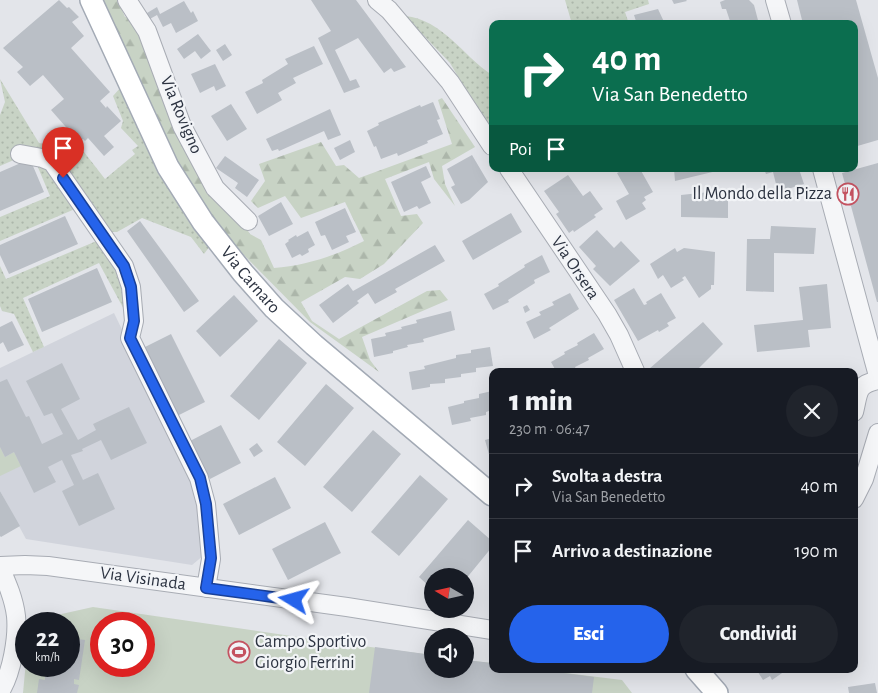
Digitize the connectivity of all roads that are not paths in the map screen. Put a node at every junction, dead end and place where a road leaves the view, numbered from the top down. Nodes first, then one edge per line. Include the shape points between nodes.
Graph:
1 (90, 0) edge
2 (127, 0) edge
3 (378, 0) edge
4 (774, 0) edge
5 (781, 20) edge
6 (489, 141) edge
7 (20, 154) dead end
8 (511, 172) edge
9 (823, 172) edge
10 (248, 221) dead end
11 (634, 368) edge
12 (878, 378) edge
13 (858, 397) edge
14 (878, 433) edge
15 (858, 491) edge
16 (489, 492) edge
17 (0, 567) edge
18 (206, 588) junction
19 (489, 630) edge
20 (700, 673) edge
21 (0, 692) edge
22 (717, 693) edge

1 - 16 main road, Via Carnaro via 168,167 203,222 243,273 274,308 314,345
2 - 10 street, Via Rovigno via 147,32 182,126 215,188
3 - 6 street via 450,82
4 - 5 street
7 - 18 street via 52,162 124,266 131,287 134,321 130,338 200,478 211,558
8 - 11 street, Via Orsera via 607,314
9 - 12 street
12 - 13 street via 861,386
14 - 15 street
17 - 18 street, Via Visinada via 48,566
17 - 21 street via 16,616 14,646
18 - 19 street, Via Visinada
20 - 22 main road

